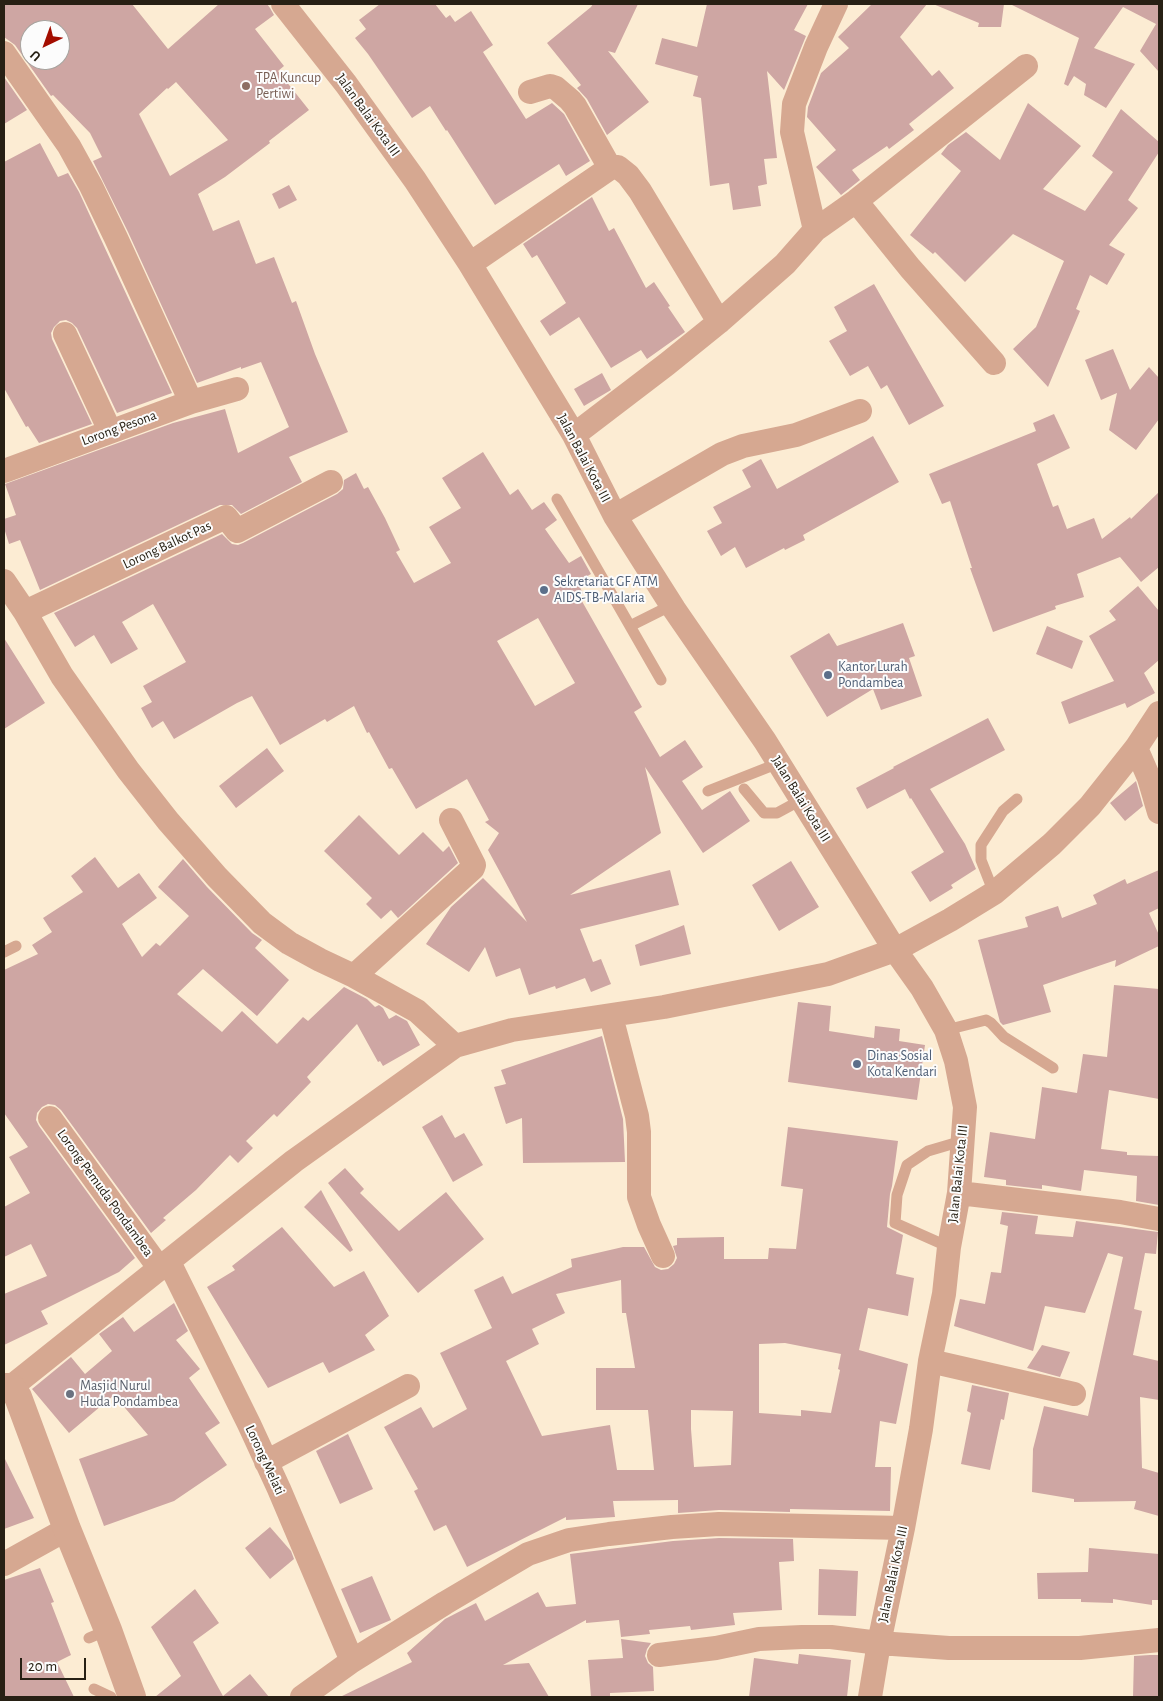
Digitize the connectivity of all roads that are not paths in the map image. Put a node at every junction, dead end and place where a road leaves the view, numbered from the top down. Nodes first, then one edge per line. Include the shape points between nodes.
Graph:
1 (283, 4) edge
2 (836, 4) edge
3 (4, 53) edge
4 (1026, 66) dead end
5 (530, 92) dead end
6 (610, 168) junction
7 (856, 201) junction
8 (815, 230) junction
9 (470, 264) junction
10 (719, 322) junction
11 (65, 334) dead end
12 (994, 363) dead end
13 (237, 390) dead end
14 (191, 402) junction
15 (860, 411) dead end
16 (110, 430) junction
17 (574, 435) junction
18 (4, 471) edge
19 (331, 482) dead end
20 (557, 499) dead end
21 (615, 516) junction
22 (4, 581) edge
23 (672, 605) junction
24 (25, 612) junction
25 (630, 626) junction
26 (661, 680) dead end
27 (1159, 713) edge
28 (1136, 748) junction
29 (779, 763) junction
30 (744, 789) dead end
31 (708, 791) dead end
32 (1017, 799) dead end
33 (801, 800) junction
34 (1159, 812) edge
35 (452, 820) dead end
36 (994, 893) junction
37 (16, 946) dead end
38 (895, 950) junction
39 (4, 952) edge
40 (354, 976) junction
41 (611, 1016) junction
42 (946, 1030) junction
43 (455, 1046) junction
44 (1054, 1068) dead end
45 (50, 1118) dead end
46 (962, 1141) junction
47 (958, 1193) junction
48 (1159, 1219) edge
49 (950, 1247) junction
50 (662, 1256) dead end
51 (165, 1266) junction
52 (930, 1362) junction
53 (408, 1386) dead end
54 (7, 1387) edge
55 (1074, 1394) dead end
56 (266, 1462) junction
57 (903, 1528) junction
58 (67, 1529) junction
59 (4, 1564) edge
60 (1159, 1640) edge
61 (878, 1643) junction
62 (659, 1655) dead end
63 (352, 1661) junction
64 (94, 1689) dead end
65 (110, 1697) edge
66 (132, 1697) edge
67 (302, 1697) edge
68 (870, 1697) edge

1 - 9 street, Jalan Balai Kota III via 381,132
2 - 8 street via 794,104 792,132
3 - 14 street via 69,146 91,186
4 - 7 street
5 - 6 street via 550,86 570,100
6 - 9 street
6 - 10 street via 624,171 640,191
7 - 8 street
7 - 12 street
8 - 10 street via 785,264
9 - 17 street, Jalan Balai Kota III
10 - 17 street
11 - 16 street
13 - 14 street, Lorong Pesona
14 - 16 street, Lorong Pesona
15 - 21 street via 796,435 743,446 722,454
16 - 18 street, Lorong Pesona
17 - 21 street, Jalan Balai Kota III
19 - 24 street, Lorong Balkot Pas via 238,530 226,517
20 - 25 lane
21 - 23 street, Jalan Balai Kota III
22 - 24 street
23 - 25 lane
23 - 29 street, Jalan Balai Kota III
24 - 40 street via 62,676 128,770 217,877 262,922 289,942
25 - 26 lane
27 - 28 street
28 - 34 street
28 - 36 street via 1090,806 1052,844
29 - 31 lane
29 - 33 street, Jalan Balai Kota III
30 - 33 lane via 764,813 777,813
32 - 36 lane via 1003,811 981,845 981,860
33 - 38 street, Jalan Balai Kota III
35 - 40 street via 473,868
36 - 38 street
37 - 39 lane
38 - 41 street via 828,974
38 - 42 street, Jalan Balai Kota III
40 - 43 street via 417,1012
41 - 43 street via 512,1030
41 - 50 street via 637,1116 639,1197
42 - 44 lane via 986,1020 1004,1037
42 - 46 street, Jalan Balai Kota III via 965,1107
43 - 51 street via 294,1161
45 - 51 street, Lorong Pemuda Pondambea
46 - 47 street, Jalan Balai Kota III
46 - 49 lane via 928,1151 907,1165 897,1195 895,1223
47 - 48 street
47 - 49 street, Jalan Balai Kota III
49 - 52 street, Jalan Balai Kota III
51 - 54 street
51 - 56 street, Lorong Melati
52 - 55 street
52 - 57 street, Jalan Balai Kota III
53 - 56 street
54 - 58 street via 18,1397
56 - 63 street, Lorong Melati
57 - 61 street, Jalan Balai Kota III
57 - 63 street via 719,1524 569,1540 528,1554
58 - 59 street
58 - 66 street via 98,1634
60 - 61 street via 1080,1648 949,1648
61 - 62 street via 831,1637 758,1639
61 - 68 street, Jalan Balai Kota III
63 - 67 street
64 - 65 lane

